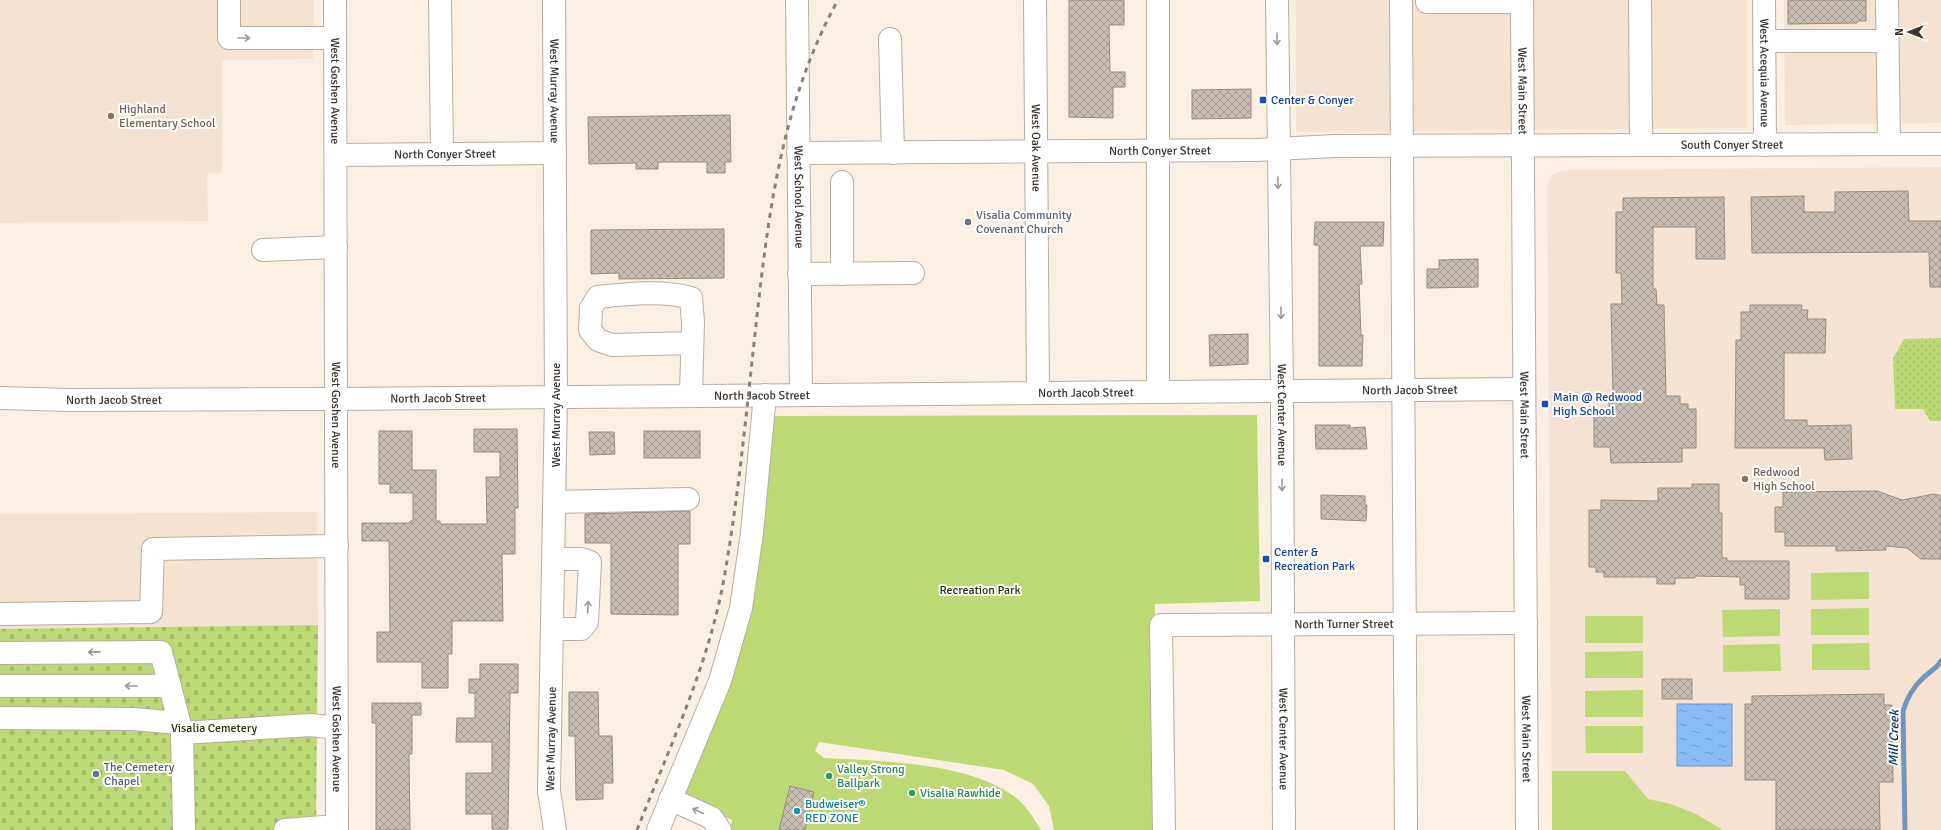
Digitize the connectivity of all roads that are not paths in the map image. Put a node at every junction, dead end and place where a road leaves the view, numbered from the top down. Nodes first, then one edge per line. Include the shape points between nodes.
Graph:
1 (229, 0) edge
2 (335, 0) edge
3 (440, 0) edge
4 (554, 0) edge
5 (796, 0) edge
6 (1035, 0) edge
7 (1158, 0) edge
8 (1277, 0) edge
9 (1640, 0) edge
10 (1764, 0) edge
11 (1887, 0) edge
12 (1401, 1) edge
13 (1428, 1) edge
14 (1522, 1) edge
15 (335, 38) junction
16 (890, 39) dead end
17 (1764, 41) junction
18 (1887, 41) junction
19 (1889, 144) junction
20 (1941, 144) edge
21 (1641, 145) junction
22 (1765, 145) junction
23 (1522, 146) junction
24 (1402, 147) junction
25 (1278, 149) junction
26 (1157, 151) junction
27 (1035, 152) junction
28 (555, 153) junction
29 (798, 153) junction
30 (893, 153) junction
31 (442, 154) junction
32 (336, 155) junction
33 (842, 182) dead end
34 (336, 247) junction
35 (263, 250) dead end
36 (913, 273) dead end
37 (799, 274) junction
38 (842, 274) junction
39 (692, 344) junction
40 (1402, 389) junction
41 (1524, 389) junction
42 (1282, 391) junction
43 (1158, 392) junction
44 (1038, 393) junction
45 (765, 395) junction
46 (801, 395) junction
47 (691, 396) junction
48 (556, 397) junction
49 (0, 398) edge
50 (336, 399) junction
51 (688, 499) dead end
52 (555, 502) junction
53 (337, 546) junction
54 (554, 559) junction
55 (0, 614) edge
56 (1404, 623) junction
57 (1526, 623) junction
58 (1283, 624) junction
59 (553, 629) junction
60 (0, 653) edge
61 (0, 686) edge
62 (170, 686) junction
63 (0, 718) edge
64 (180, 728) junction
65 (337, 728) junction
66 (670, 799) junction
67 (337, 828) edge
68 (184, 830) edge
69 (285, 830) edge
70 (555, 830) edge
71 (658, 830) edge
72 (720, 830) edge
73 (1164, 830) edge
74 (1284, 830) edge
75 (1406, 830) edge
76 (1527, 830) edge

1 -> 15 street via 229,38
2 - 15 street, West Goshen Avenue
3 - 31 street
4 - 28 street, West Murray Avenue
5 - 29 street, West School Avenue
6 - 27 street, West Oak Avenue
7 - 26 street
8 -> 25 street, West Center Avenue
9 - 21 street
10 - 17 street, West Acequia Avenue
11 - 18 street
12 - 13 street
12 - 24 street
13 - 14 street
14 - 23 street, West Main Street
15 - 32 street, West Goshen Avenue
16 - 30 street
17 - 18 street
17 - 22 street, West Acequia Avenue
18 - 19 street
19 - 20 street, South Conyer Street
19 - 22 street, South Conyer Street
21 - 22 street, South Conyer Street
21 - 23 street, South Conyer Street
23 - 24 street, North Conyer Street
23 - 41 street, West Main Street
24 - 25 street, North Conyer Street via 1335,146
24 - 40 street
25 - 26 street, North Conyer Street
25 -> 42 street, West Center Avenue
26 - 27 street, North Conyer Street
26 - 43 street
27 - 30 street, North Conyer Street
27 - 44 street, West Oak Avenue
28 - 31 street, North Conyer Street
28 - 48 street, West Murray Avenue
29 - 30 street, North Conyer Street
29 - 37 street, West School Avenue
31 - 32 street, North Conyer Street
32 - 34 street, West Goshen Avenue
33 - 38 street
34 - 35 street
34 - 50 street, West Goshen Avenue
36 - 38 street
37 - 38 street
37 - 46 street, West School Avenue
39 - 39 street via 691,298 676,294 618,295 598,297 591,308 590,330 598,340 612,345
39 - 47 street
40 - 41 street, North Jacob Street
40 - 42 street, North Jacob Street
40 - 56 street
41 - 57 street, West Main Street
42 - 43 street, North Jacob Street
42 -> 58 street, West Center Avenue
43 - 44 street, North Jacob Street
44 - 46 street, North Jacob Street
45 - 46 street, North Jacob Street
45 - 47 street, North Jacob Street
45 - 66 street via 752,533 741,608 720,681
47 - 48 street, North Jacob Street
48 - 50 street, North Jacob Street
48 - 52 street, West Murray Avenue
49 - 50 street, North Jacob Street
50 - 53 street, West Goshen Avenue
51 - 52 street
52 - 54 street, West Murray Avenue
53 - 55 street via 153,549 151,612
53 - 65 street, West Goshen Avenue
54 - 59 street, West Murray Avenue
59 -> 54 street via 581,629 585,626 590,562 581,559
56 - 57 street, North Turner Street
56 - 58 street, North Turner Street
56 - 75 street
57 - 76 street, West Main Street
58 - 73 street, North Turner Street via 1161,625
58 - 74 street, West Center Avenue
59 - 70 street, West Murray Avenue via 549,791
62 -> 60 street via 161,652
62 -> 61 street
62 - 64 street
63 - 64 street via 133,719
64 - 65 street via 311,725
64 - 68 street
65 - 67 street, West Goshen Avenue
66 - 71 street
72 -> 66 street via 712,818
67 - 69 street

